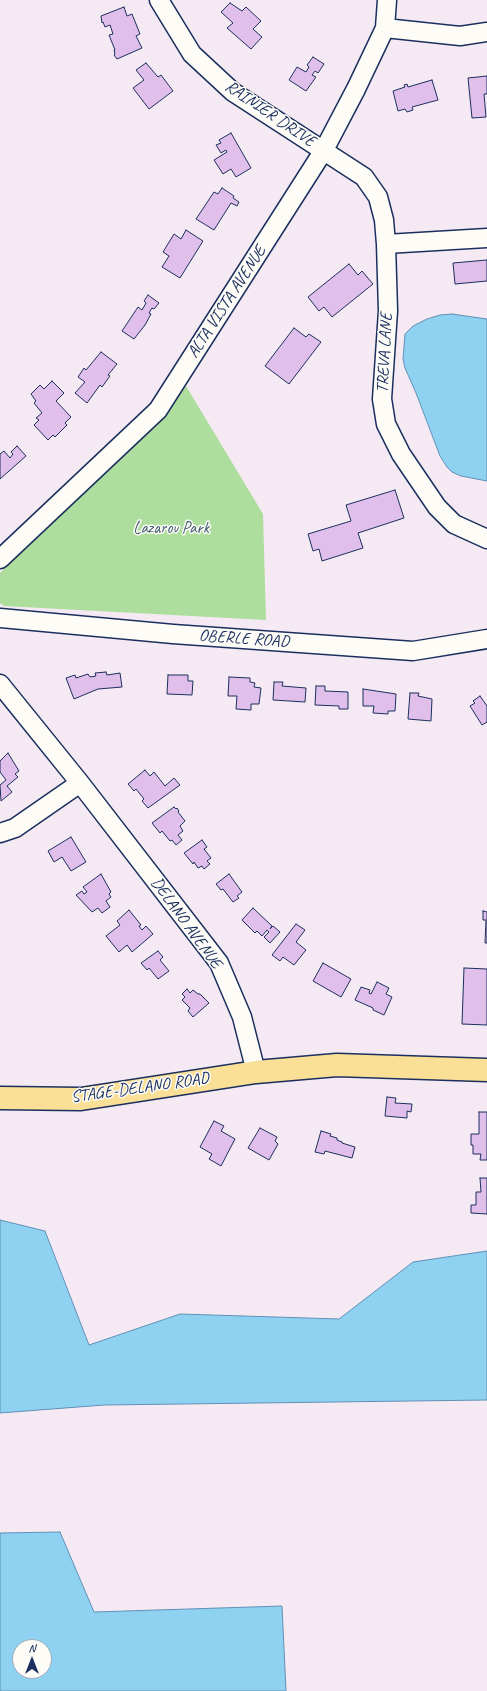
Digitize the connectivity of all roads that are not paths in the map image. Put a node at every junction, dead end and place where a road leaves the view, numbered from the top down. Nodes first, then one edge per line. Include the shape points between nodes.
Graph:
1 (159, 0) edge
2 (387, 0) edge
3 (385, 28) junction
4 (487, 32) edge
5 (324, 150) junction
6 (487, 238) edge
7 (386, 244) junction
8 (487, 539) edge
9 (0, 558) edge
10 (0, 618) edge
11 (487, 639) edge
12 (0, 684) edge
13 (80, 783) junction
14 (0, 833) edge
15 (487, 1070) edge
16 (256, 1072) junction
17 (0, 1098) edge

1 - 5 street, RAINIER DRIVE via 192,54 233,92
2 - 3 street, ALTA VISTA AVENUE
3 - 4 street via 460,36
3 - 5 street, ALTA VISTA AVENUE
5 - 7 street, TREVA LANE via 364,178 378,197 384,220
5 - 9 street, ALTA VISTA AVENUE via 158,410
6 - 7 street
7 - 8 street, TREVA LANE via 388,311 382,400 386,424 401,454 437,507 454,524
10 - 11 street, OBERLE ROAD via 173,634 413,651
12 - 13 street, DELANO AVENUE
13 - 14 street via 15,828
13 - 16 street, DELANO AVENUE via 218,963 242,1017
15 - 16 main road via 337,1065
16 - 17 main road, STAGE-DELANO ROAD via 80,1099

